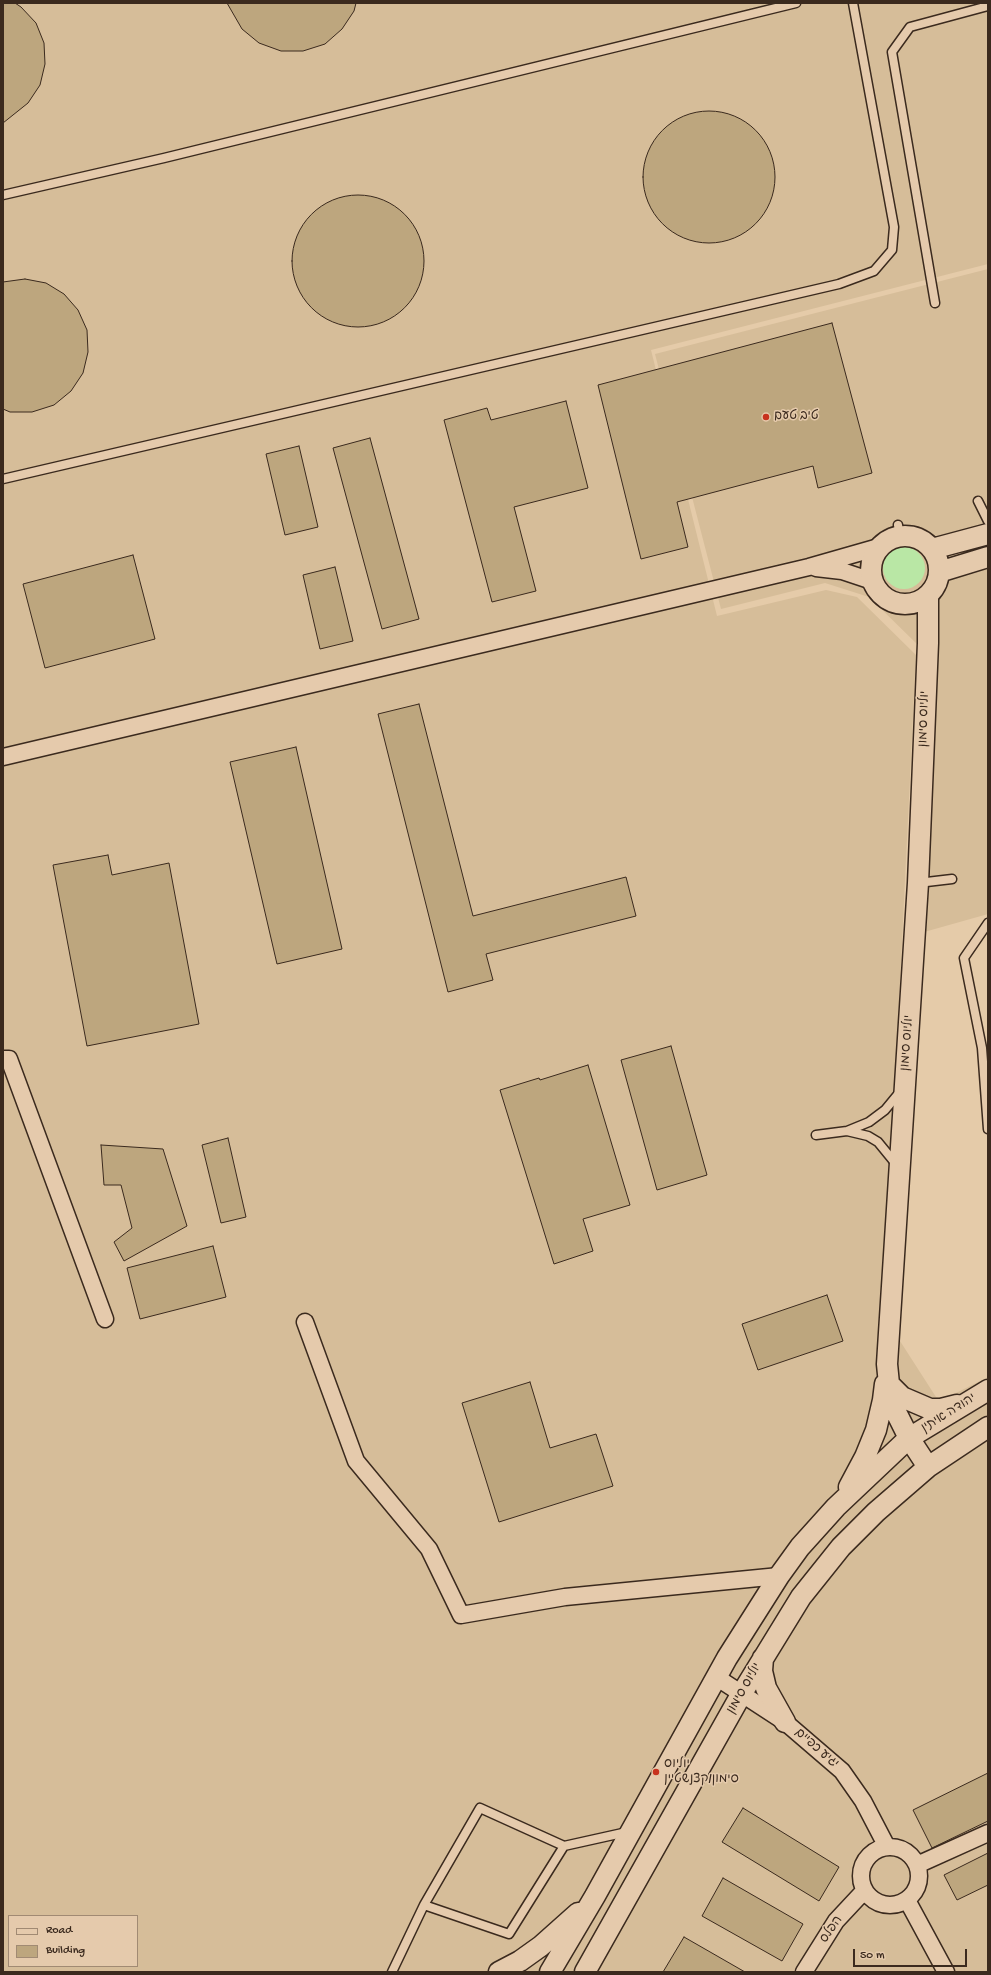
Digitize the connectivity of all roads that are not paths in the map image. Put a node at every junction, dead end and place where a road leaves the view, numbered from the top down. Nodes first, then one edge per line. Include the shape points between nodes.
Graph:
1 (796, 3) edge
2 (853, 3) edge
3 (988, 6) edge
4 (3, 194) edge
5 (935, 303) dead end
6 (3, 479) edge
7 (978, 501) dead end
8 (988, 521) edge
9 (988, 534) edge
10 (879, 547) junction
11 (932, 549) junction
12 (988, 556) edge
13 (809, 567) junction
14 (939, 572) junction
15 (872, 581) junction
16 (928, 596) junction
17 (897, 604) junction
18 (928, 643) junction
19 (3, 757) edge
20 (952, 879) dead end
21 (918, 883) junction
22 (988, 923) edge
23 (3, 1059) edge
24 (905, 1082) junction
25 (987, 1114) edge
26 (988, 1128) edge
27 (847, 1131) junction
28 (816, 1135) dead end
29 (899, 1168) junction
30 (105, 1319) dead end
31 (305, 1322) dead end
32 (887, 1364) junction
33 (889, 1384) junction
34 (980, 1394) edge
35 (988, 1427) edge
36 (910, 1438) junction
37 (928, 1467) junction
38 (836, 1506) junction
39 (779, 1576) junction
40 (764, 1656) junction
41 (716, 1677) junction
42 (742, 1693) junction
43 (785, 1722) junction
44 (632, 1830) junction
45 (988, 1833) edge
46 (564, 1846) junction
47 (887, 1846) junction
48 (918, 1865) junction
49 (864, 1891) junction
50 (595, 1896) junction
51 (907, 1900) junction
52 (424, 1905) junction
53 (392, 1972) edge
54 (499, 1972) edge
55 (550, 1972) edge
56 (585, 1972) edge
57 (804, 1972) edge
58 (946, 1972) edge

1 - 4 lane via 172,156
2 - 6 lane via 894,227 892,250 874,271 831,286
3 - 5 lane via 910,27 892,52
7 - 8 lane
9 - 11 street
10 - 11 street via 899,530 918,538
10 - 13 street
10 - 15 street via 871,562
11 - 14 street via 938,560
12 - 14 street
13 - 15 street via 842,571
13 - 19 street
14 - 16 street via 934,589
15 - 17 street via 882,595
16 - 17 street via 909,604
16 - 18 street, יוליוס סימון
17 - 18 street, יוליוס סימון via 919,624
18 - 21 street, יוליוס סימון
20 - 21 lane
21 - 24 street, יוליוס סימון
22 - 25 lane via 964,958 982,1048
23 - 30 street via 8,1059
24 - 27 lane via 885,1110 869,1122
24 - 29 street, יוליוס סימון
25 - 26 lane
27 - 28 lane
27 - 29 lane via 868,1136 886,1151
29 - 32 street, יוליוס סימון
31 - 39 street via 356,1461 429,1549 461,1616 565,1597
32 - 33 street, יוליוס סימון
32 - 38 street via 876,1430 865,1457
33 - 34 street via 902,1396 930,1409 956,1406
33 - 36 street, יוליוס סימון via 894,1408
34 - 36 street, יהודה איתין
35 - 37 street
36 - 37 street, יוליוס סימון
36 - 38 street
37 - 40 street, יוליוס סימון via 841,1546 801,1597
38 - 39 street via 800,1547
39 - 41 street
40 - 42 street, יוליוס סימון
40 - 43 street via 762,1671 766,1688
41 - 42 street, יגיע כפיים
41 - 44 street
42 - 43 street, יגיע כפיים
42 - 56 street, יוליוס סימון
43 - 47 street, יגיע כפיים via 842,1771 863,1801
44 - 46 lane
44 - 50 street
45 - 48 street
46 - 52 lane via 509,1934
46 - 52 lane via 480,1808
47 - 48 street via 906,1851
47 - 49 street via 870,1854 864,1862 861,1872
48 - 51 street via 918,1884
49 - 51 street via 874,1901 888,1906 898,1905
49 - 57 street, הפלס via 836,1921
50 - 54 street via 541,1946
50 - 55 street
51 - 58 street
52 - 53 lane

